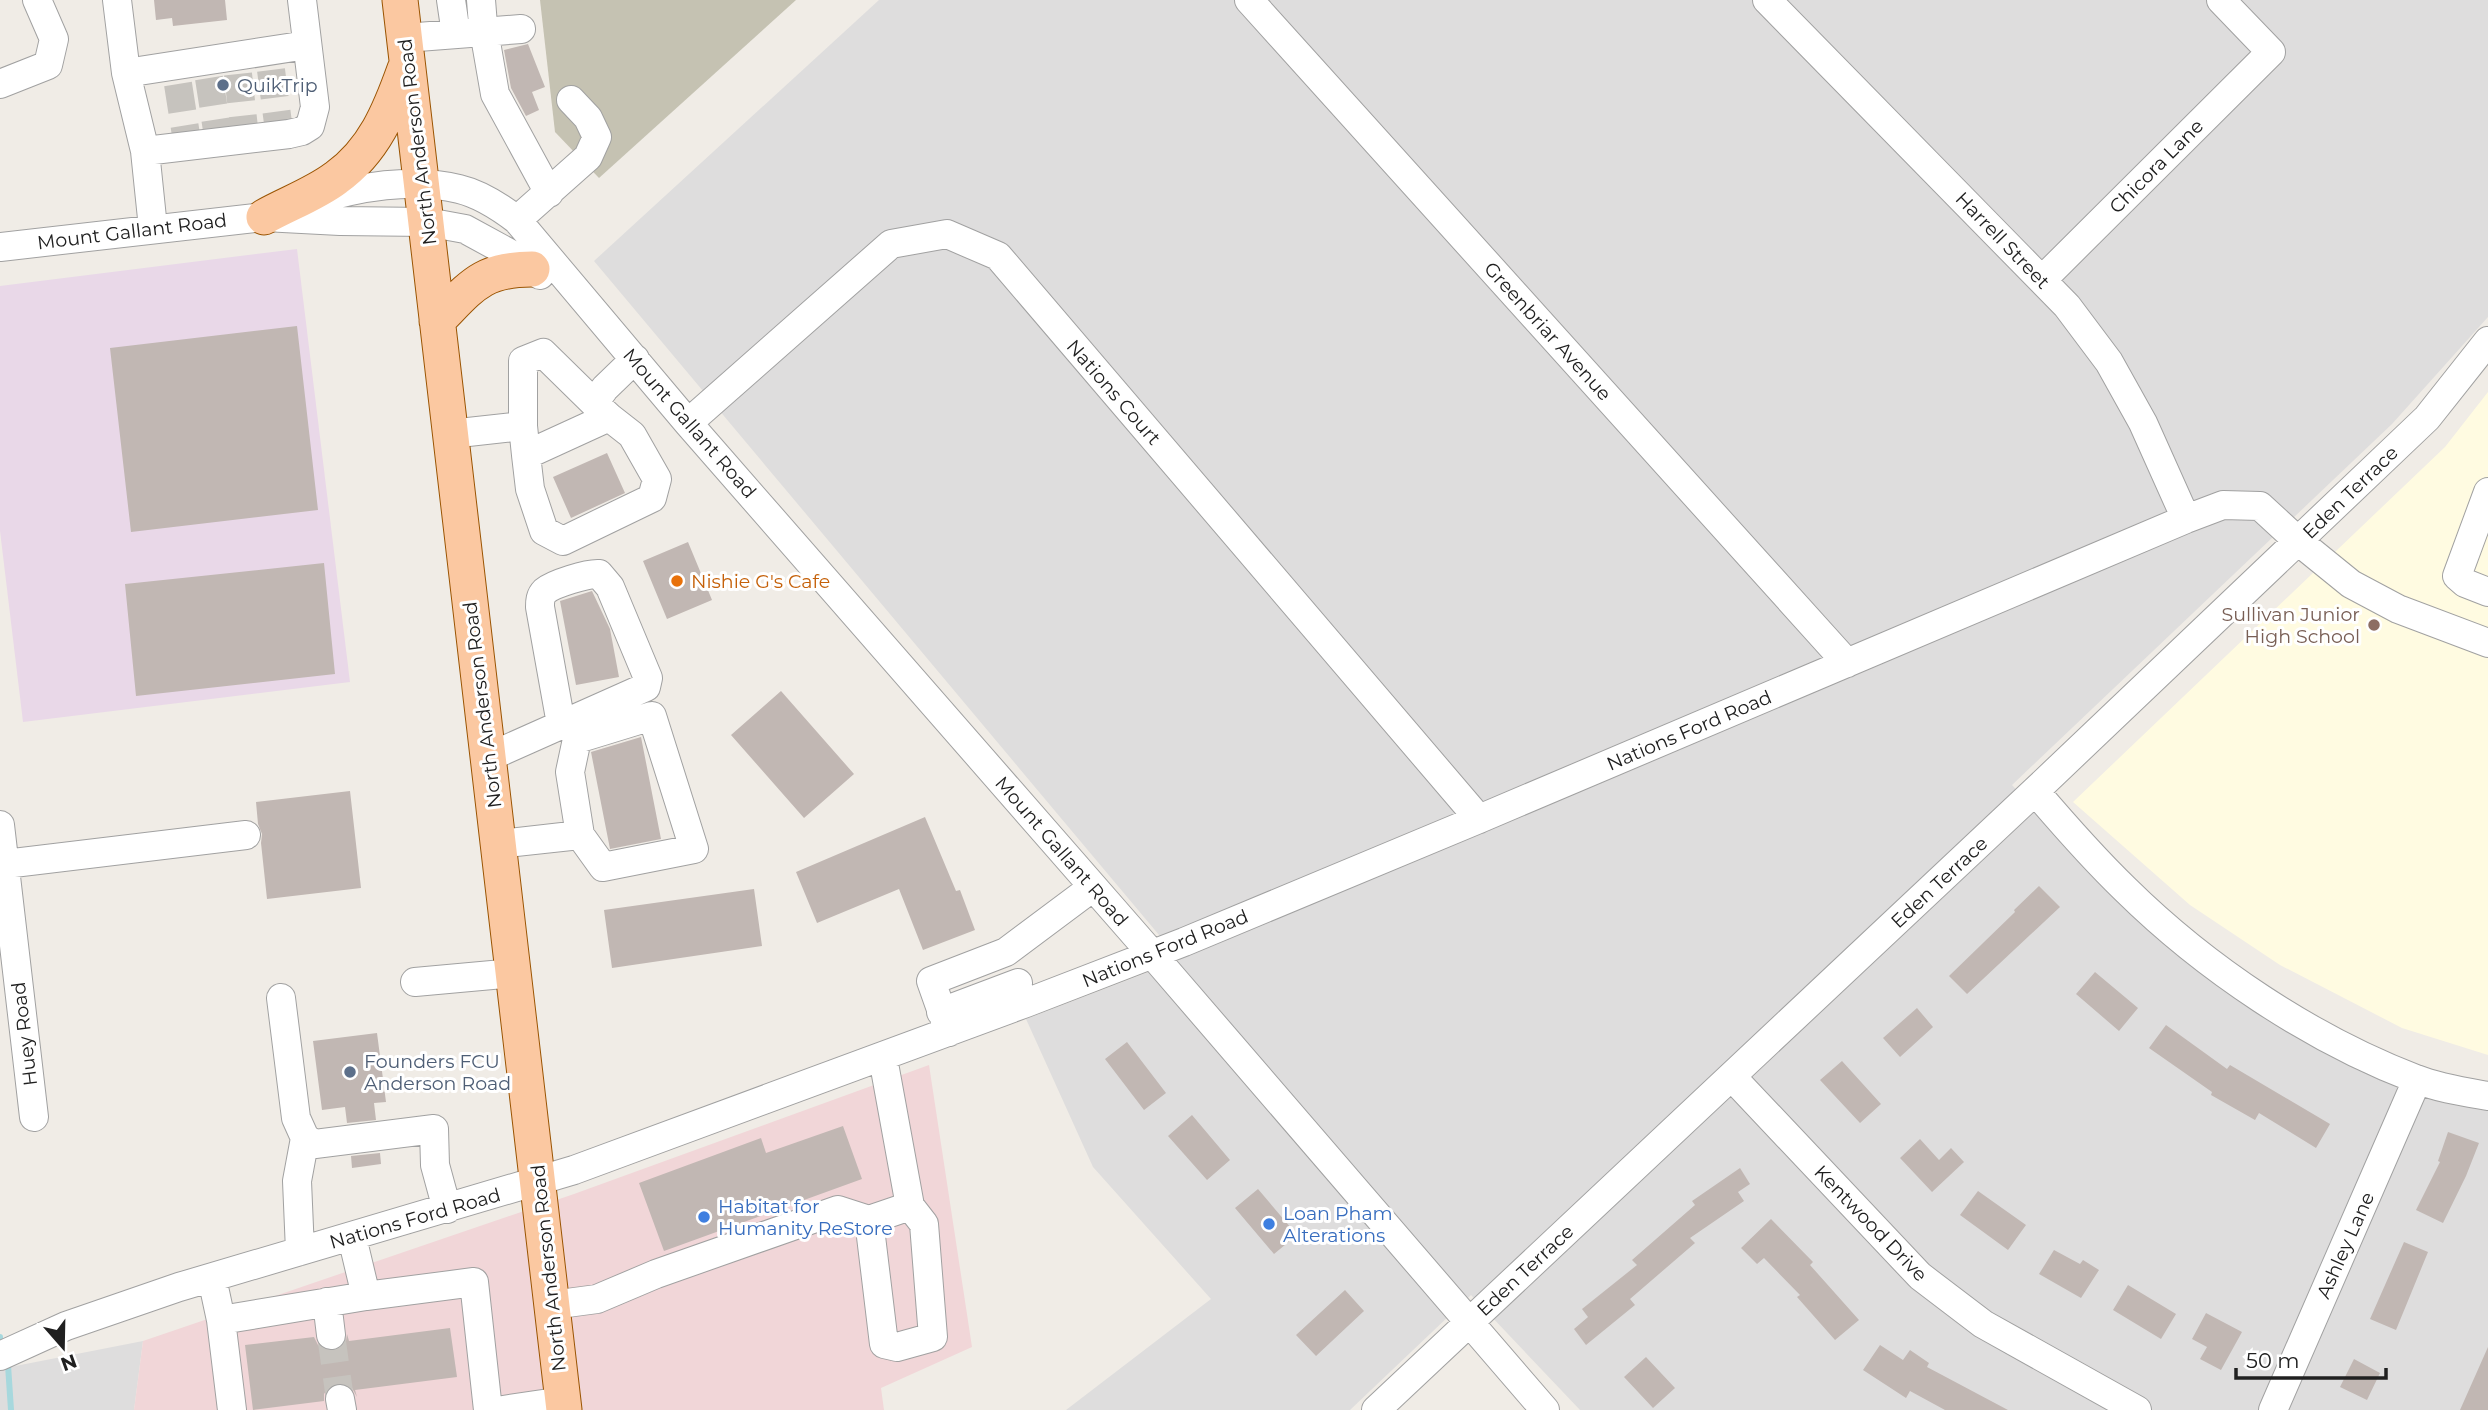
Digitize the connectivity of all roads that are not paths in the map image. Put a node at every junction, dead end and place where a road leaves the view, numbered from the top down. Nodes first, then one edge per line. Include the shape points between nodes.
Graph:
1 (37, 0) edge
2 (117, 0) edge
3 (302, 0) edge
4 (400, 0) edge
5 (451, 0) edge
6 (481, 0) edge
7 (1249, 0) edge
8 (1766, 0) edge
9 (2221, 0) edge
10 (521, 29) dead end
11 (484, 32) junction
12 (456, 34) junction
13 (307, 45) junction
14 (406, 50) junction
15 (126, 73) junction
16 (0, 84) edge
17 (571, 100) dead end
18 (145, 151) junction
19 (422, 184) junction
20 (549, 192) junction
21 (264, 216) junction
22 (517, 220) junction
23 (427, 222) junction
24 (153, 228) junction
25 (0, 247) edge
26 (532, 270) junction
27 (2042, 280) junction
28 (577, 293) junction
29 (437, 321) junction
30 (2488, 341) edge
31 (635, 359) junction
32 (602, 410) junction
33 (688, 423) junction
34 (523, 426) junction
35 (450, 434) junction
36 (526, 455) junction
37 (2488, 492) edge
38 (2186, 519) junction
39 (2481, 530) edge
40 (2298, 541) junction
41 (2488, 592) edge
42 (2488, 643) edge
43 (1847, 663) junction
44 (569, 728) junction
45 (489, 757) junction
46 (2035, 791) junction
47 (1479, 819) junction
48 (0, 825) edge
49 (246, 835) dead end
50 (580, 835) junction
51 (499, 844) junction
52 (5, 864) junction
53 (1093, 887) junction
54 (1006, 952) junction
55 (1152, 954) junction
56 (514, 973) junction
57 (415, 982) dead end
58 (1022, 993) junction
59 (281, 998) dead end
60 (945, 1022) junction
61 (883, 1058) junction
62 (1732, 1077) junction
63 (2417, 1080) junction
64 (2488, 1096) edge
65 (34, 1117) dead end
66 (305, 1138) junction
67 (539, 1182) junction
68 (910, 1206) junction
69 (447, 1209) junction
70 (869, 1220) junction
71 (352, 1237) junction
72 (300, 1251) junction
73 (212, 1278) junction
74 (366, 1296) junction
75 (327, 1302) junction
76 (552, 1305) junction
77 (221, 1320) junction
78 (1470, 1322) junction
79 (331, 1335) tunnel mouth
80 (0, 1356) edge
81 (563, 1406) edge
82 (232, 1410) edge
83 (488, 1410) edge
84 (503, 1410) edge
85 (1376, 1410) edge
86 (1545, 1410) edge
87 (2137, 1410) edge
88 (2273, 1410) edge

1 - 16 street via 54,39 48,65
2 - 15 street
3 - 13 street
4 - 14 main road, North Anderson Road
5 - 12 street
6 - 11 street
7 - 43 street, Greenbriar Avenue
8 - 27 street, Harrell Street
9 - 27 street, Chicora Lane via 2271,52
10 - 11 street
11 - 12 street
11 - 20 street via 495,94
12 - 14 street
13 - 15 street via 270,60 177,74
13 - 18 street via 315,107 310,126 302,131 279,129
14 - 19 main road, North Anderson Road
14 - 21 main road via 391,108 356,162 334,180
15 - 18 street
17 - 20 street via 588,118 597,137 588,157
18 - 24 street
19 - 21 street, Mount Gallant Road via 341,192
19 - 22 street, Mount Gallant Road via 460,189 500,206
19 - 23 main road, North Anderson Road
20 - 22 street
21 - 23 street, Mount Gallant Road
21 - 24 street, Mount Gallant Road
22 - 28 street, Mount Gallant Road
23 - 26 street, Mount Gallant Road via 465,229
23 - 29 main road, North Anderson Road
24 - 25 street, Mount Gallant Road
26 - 28 street, Mount Gallant Road
26 - 29 main road via 509,269 489,275
27 - 38 street, Harrell Street via 2109,362 2143,423
28 - 31 street, Mount Gallant Road
29 - 35 main road, North Anderson Road
30 - 40 street, Eden Terrace via 2427,418
31 - 32 street via 604,388
31 - 33 street, Mount Gallant Road
32 - 34 street via 543,353 523,361
32 - 36 street
32 - 36 street via 632,435 657,479 652,498 563,541 544,531 530,489
33 - 47 street, Nations Court via 891,244 947,234 998,256
33 - 53 street, Mount Gallant Road
34 - 35 street
34 - 36 street
35 - 45 main road, North Anderson Road
37 - 39 street
38 - 40 street, Nations Ford Road via 2223,505 2260,506
38 - 43 street, Nations Ford Road
39 - 41 street via 2457,576
40 - 42 street, Nations Ford Road via 2351,584 2398,609
40 - 46 street, Eden Terrace
43 - 47 street, Nations Ford Road
44 - 44 street via 646,687 648,678 610,587 598,574 547,589 541,595
44 - 45 street
44 - 50 street via 570,772
44 - 50 street via 652,716 695,849 603,867
45 - 51 main road, North Anderson Road
46 - 62 street, Eden Terrace
46 - 63 street via 2126,890 2226,974 2337,1043
47 - 55 street, Nations Ford Road
48 - 52 street, Huey Road
49 - 52 street
50 - 51 street
51 - 56 main road, North Anderson Road
52 - 65 street, Huey Road
53 - 54 street
53 - 55 street, Mount Gallant Road
54 - 58 street
54 - 60 street via 931,981
55 - 58 street, Nations Ford Road
55 - 78 street, Mount Gallant Road
56 - 57 street
56 - 67 main road, North Anderson Road
58 - 60 street, Nations Ford Road
59 - 66 street via 296,1118
60 - 61 street, Nations Ford Road
61 - 67 street, Nations Ford Road
61 - 68 street
62 - 78 street, Eden Terrace
62 - 87 street, Kentwood Drive via 1920,1276 1983,1324
63 - 64 street
63 - 88 street, Ashley Lane
66 - 69 street via 315,1144 434,1129 435,1165
66 - 72 street via 297,1181
67 - 69 street, Nations Ford Road
67 - 76 main road, North Anderson Road
68 - 70 street
68 - 70 street via 924,1224 933,1337 897,1347 884,1344
69 - 71 street, Nations Ford Road
70 - 76 street via 838,1210 597,1299
71 - 72 street, Nations Ford Road
71 - 74 street
72 - 73 street, Nations Ford Road
73 - 77 street
73 - 80 street, Nations Ford Road via 66,1326
74 - 75 street
74 - 83 street via 474,1282
75 - 77 street
75 - 79 street
76 - 81 main road, North Anderson Road
77 - 82 street
78 - 85 street, Eden Terrace
78 - 86 street, Mount Gallant Road
81 - 84 street

